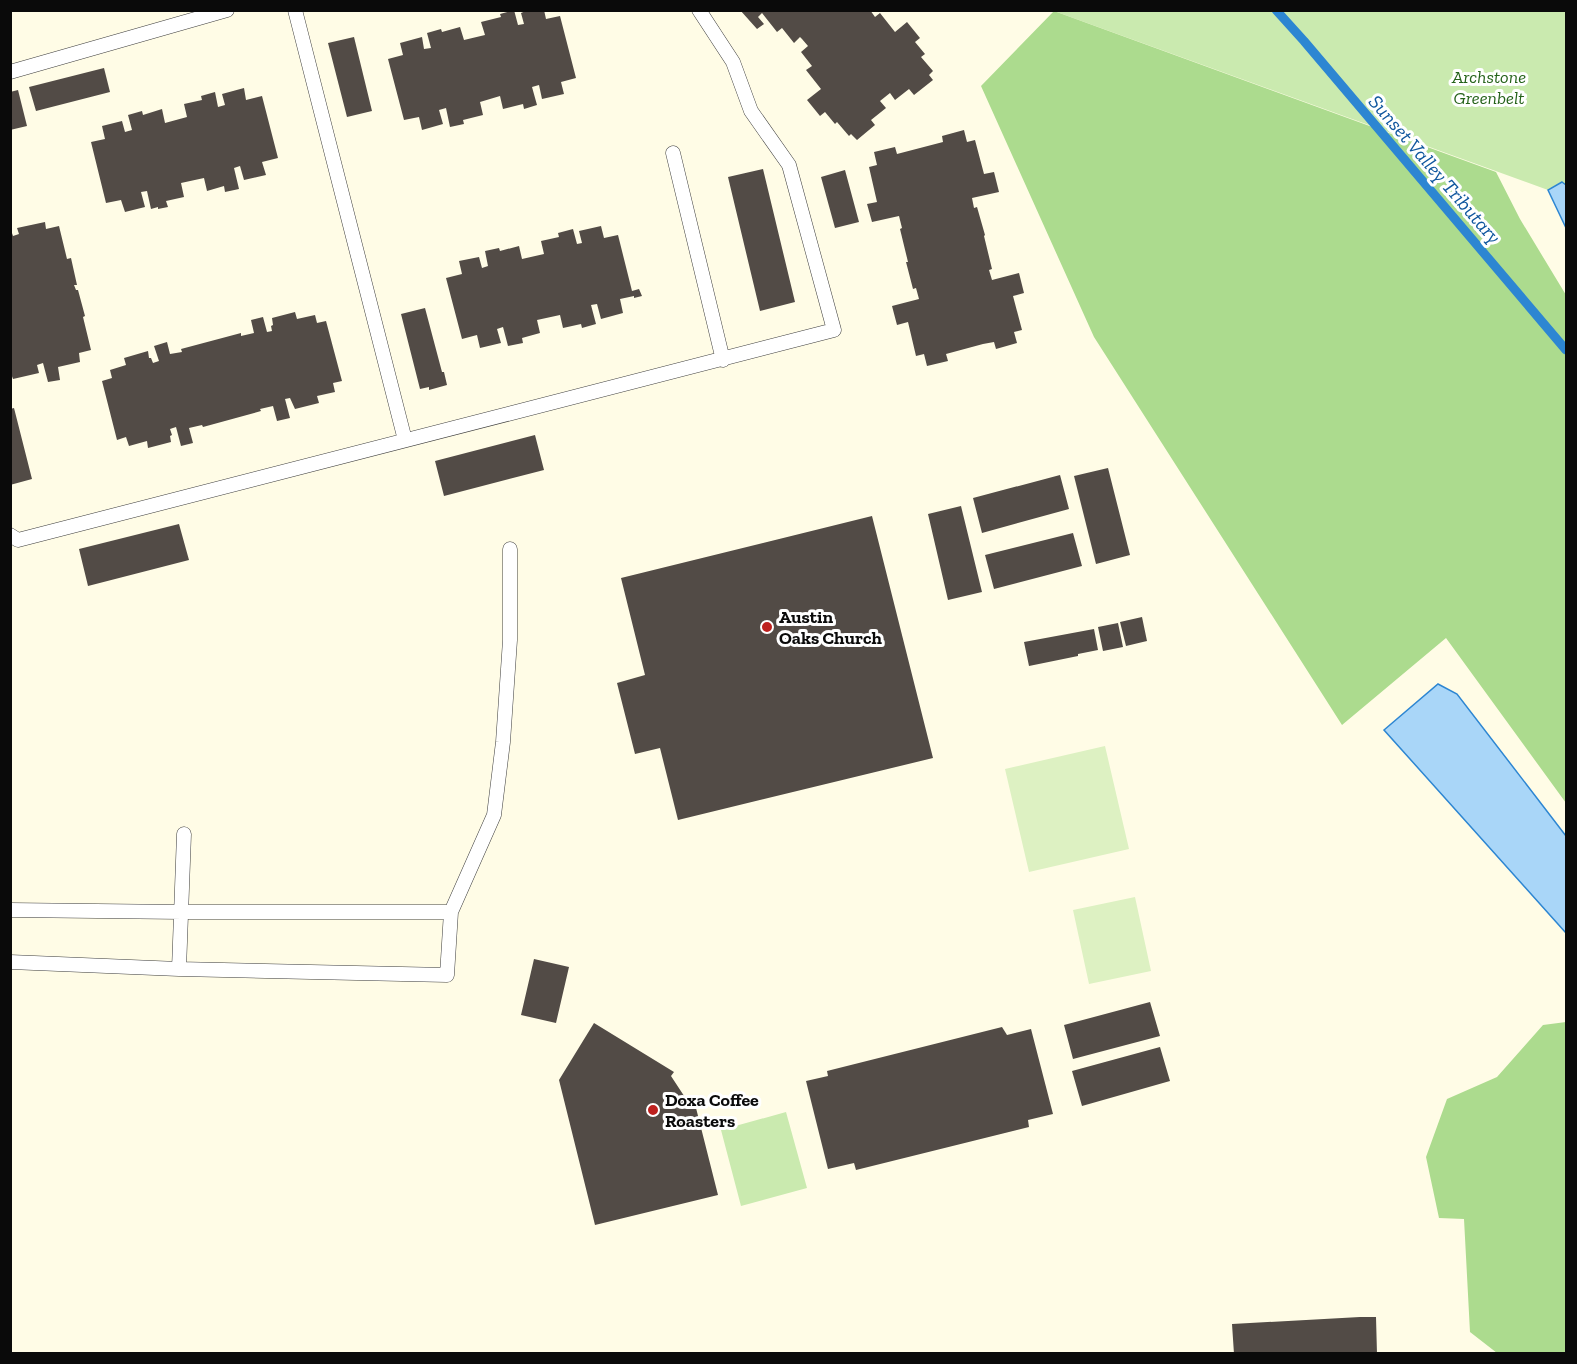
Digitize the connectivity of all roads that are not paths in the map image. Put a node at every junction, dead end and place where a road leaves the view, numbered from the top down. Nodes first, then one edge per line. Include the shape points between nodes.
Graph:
1 (226, 10) edge
2 (295, 10) edge
3 (699, 10) edge
4 (10, 72) edge
5 (673, 153) dead end
6 (723, 360) junction
7 (405, 440) junction
8 (10, 535) edge
9 (510, 549) dead end
10 (184, 834) dead end
11 (10, 910) edge
12 (182, 912) junction
13 (451, 912) junction
14 (10, 962) edge
15 (179, 969) junction

1 - 4 lane
2 - 7 lane
3 - 6 lane via 734,62 751,111 789,165 834,330
5 - 6 lane
6 - 7 lane
7 - 8 lane via 18,540
9 - 13 lane via 510,640 494,814
10 - 12 lane
11 - 12 lane
12 - 13 lane
12 - 15 lane
13 - 15 lane via 447,975
14 - 15 lane

